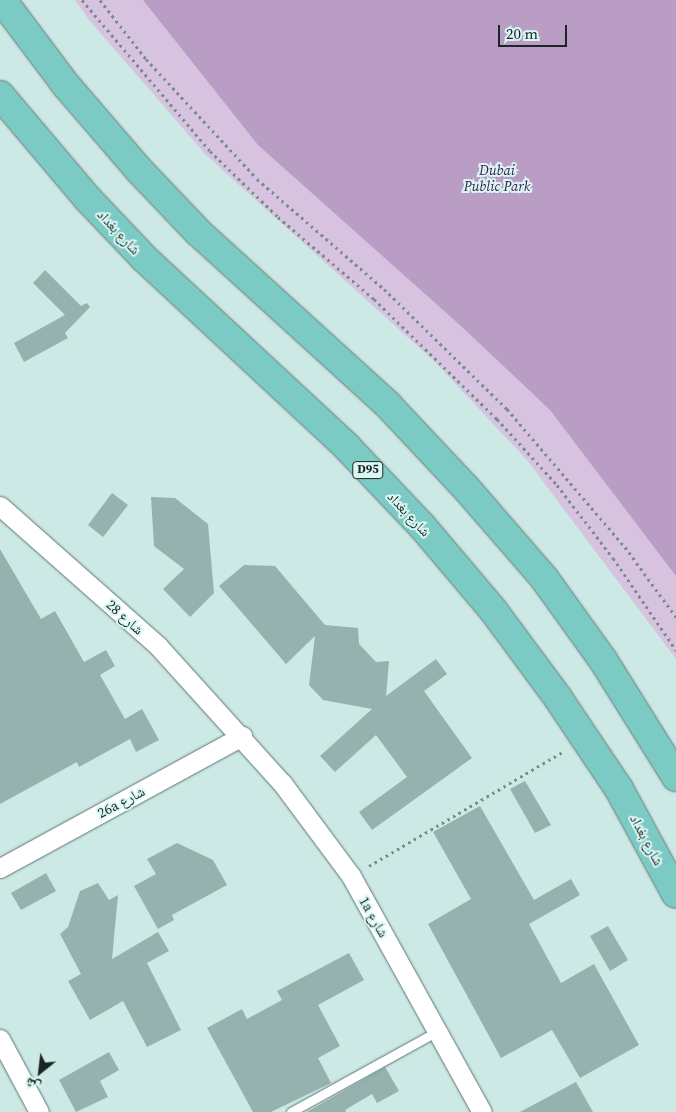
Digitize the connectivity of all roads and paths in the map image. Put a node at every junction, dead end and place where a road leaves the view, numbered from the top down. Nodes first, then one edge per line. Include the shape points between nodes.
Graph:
1 (2, 0) edge
2 (82, 0) edge
3 (100, 0) edge
4 (0, 95) edge
5 (0, 116) edge
6 (34, 136) junction
7 (0, 506) edge
8 (676, 617) edge
9 (676, 650) edge
10 (242, 736) junction
11 (585, 738) junction
12 (676, 777) edge
13 (0, 868) edge
14 (351, 876) junction
15 (676, 894) edge
16 (438, 1031) junction
17 (0, 1039) edge
18 (39, 1112) edge
19 (291, 1112) edge
20 (482, 1112) edge

1 - 12 main road via 65,84 184,218 388,404 466,488 544,578 603,660
2 - 9 path via 210,151 284,223 403,326 514,438 557,486 613,558
3 - 8 path via 146,59 257,178 384,289 507,409 625,547
4 - 6 main road, شارع بغداد / D95
5 - 6 street
6 - 11 main road, شارع بغداد / D95 via 145,259 346,447 422,526 493,610
7 - 10 street, شارع 28 via 158,646
10 - 13 street, 26a شارع
10 - 14 street, 1a شارع via 321,832
11 - 14 path
11 - 15 main road, شارع بغداد / D95 via 619,789
14 - 16 street, 1a شارع
16 - 19 lane
16 - 20 street, 1a شارع
17 - 18 street

